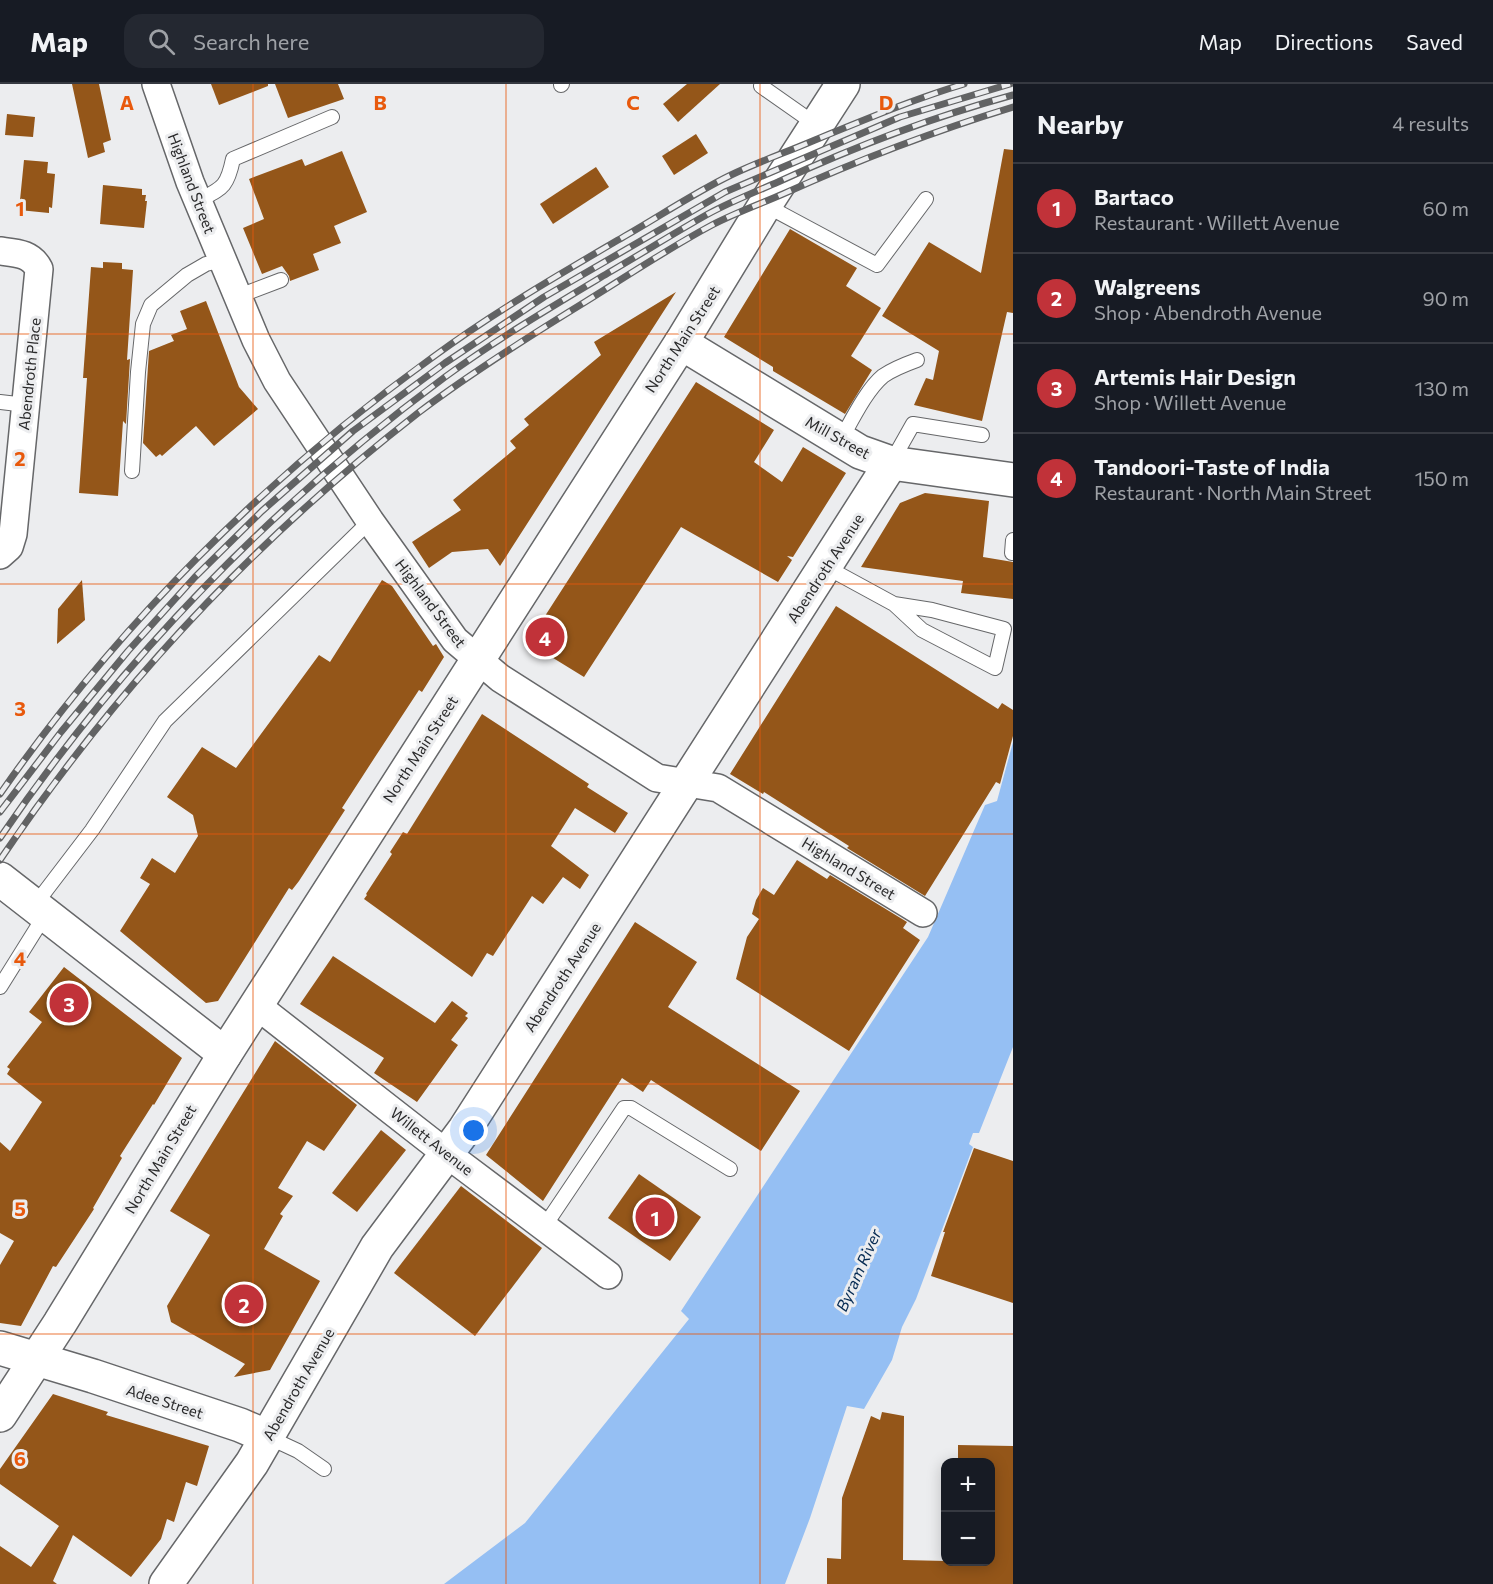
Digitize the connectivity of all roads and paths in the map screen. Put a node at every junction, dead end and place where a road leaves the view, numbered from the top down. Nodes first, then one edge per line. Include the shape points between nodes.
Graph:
1 (156, 84) edge
2 (841, 85) edge
3 (761, 86) dead end
4 (332, 117) dead end
5 (818, 126) junction
6 (926, 200) dead end
7 (198, 201) junction
8 (765, 205) junction
9 (0, 251) edge
10 (223, 260) junction
11 (281, 280) dead end
12 (239, 296) junction
13 (681, 343) junction
14 (917, 360) dead end
15 (13, 403) edge
16 (982, 435) dead end
17 (840, 441) junction
18 (891, 463) junction
19 (132, 471) dead end
20 (1013, 480) edge
21 (370, 520) junction
22 (0, 555) edge
23 (826, 567) junction
24 (894, 604) junction
25 (478, 660) junction
26 (687, 783) junction
27 (0, 879) edge
28 (39, 910) junction
29 (923, 913) dead end
30 (0, 987) edge
31 (256, 1005) junction
32 (225, 1054) junction
33 (447, 1154) junction
34 (730, 1169) dead end
35 (544, 1227) junction
36 (608, 1275) dead end
37 (0, 1348) edge
38 (38, 1358) junction
39 (0, 1415) edge
40 (268, 1437) junction
41 (324, 1469) dead end
42 (166, 1584) edge

1 - 7 street, Highland Street
2 - 5 street, North Main Street
3 - 5 lane
4 - 7 lane via 233,159 223,187
5 - 8 street, North Main Street
6 - 8 lane via 877,265
7 - 10 street, Highland Street
8 - 13 street, North Main Street
9 - 15 street, Abendroth Place via 22,253 35,261 39,269
10 - 12 street, Highland Street
10 - 19 lane via 187,275 151,305 143,324
11 - 12 lane
12 - 21 street, Highland Street via 277,381
13 - 17 street, Mill Street
13 - 25 street, North Main Street
14 - 17 lane via 881,377
15 - 22 street, Abendroth Place via 13,534 9,548
16 - 18 lane, Abendroth Avenue via 913,424
17 - 18 street, Mill Street
18 - 20 street, Mill Street
18 - 23 street, Abendroth Avenue
21 - 25 street, Highland Street via 456,640
21 - 28 lane via 165,721
23 - 24 lane
23 - 26 street, Abendroth Avenue
24 - 24 lane via 922,630 995,668 1004,629
25 - 26 street, Highland Street via 657,778
25 - 31 street, North Main Street
26 - 29 street, Highland Street via 718,788
26 - 33 street, Abendroth Avenue
27 - 28 street
28 - 30 lane
28 - 32 street
31 - 32 street, North Main Street
31 - 33 street, Willett Avenue
32 - 38 street, North Main Street
33 - 35 street, Willett Avenue
33 - 40 street, Abendroth Avenue via 377,1247
34 - 35 lane via 631,1108 624,1108
35 - 36 street, Willett Avenue
37 - 38 street, Adee Street
38 - 39 street, North Main Street
38 - 40 street, Adee Street
40 - 41 lane, Adee Street
40 - 42 street, Abendroth Avenue

